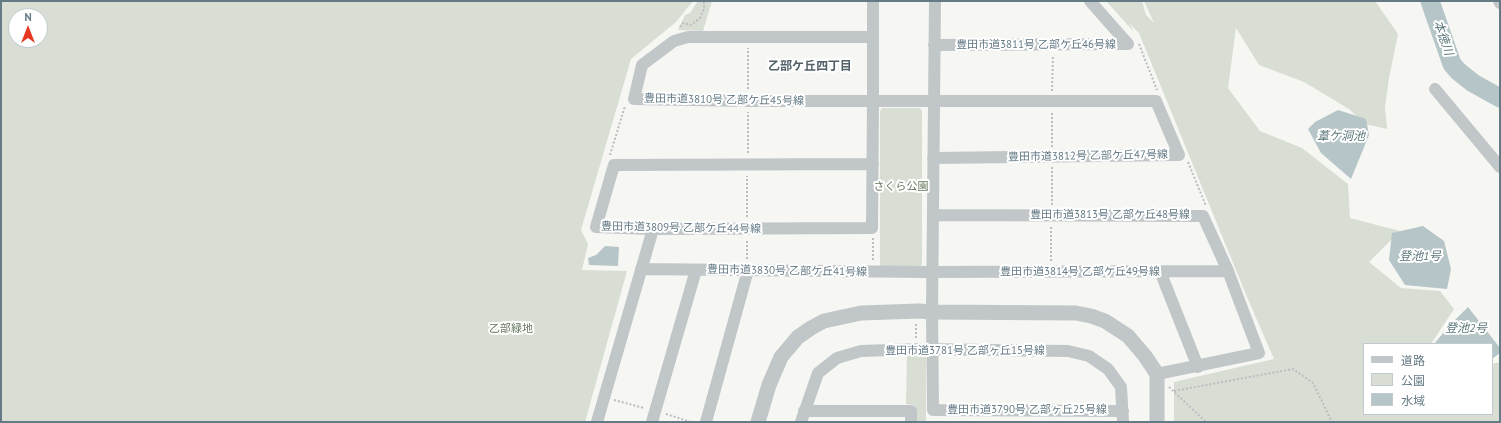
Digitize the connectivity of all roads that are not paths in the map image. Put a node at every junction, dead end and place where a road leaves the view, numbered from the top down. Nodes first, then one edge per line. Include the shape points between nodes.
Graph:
1 (873, 1) edge
2 (935, 1) edge
3 (1090, 1) edge
4 (873, 37) junction
5 (934, 45) junction
6 (1435, 89) dead end
7 (873, 101) junction
8 (934, 101) junction
9 (933, 158) junction
10 (873, 164) junction
11 (1500, 167) edge
12 (933, 215) junction
13 (653, 229) junction
14 (747, 266) junction
15 (641, 269) junction
16 (696, 270) junction
17 (1160, 271) junction
18 (1228, 271) junction
19 (932, 272) junction
20 (922, 314) junction
21 (932, 350) junction
22 (1198, 367) junction
23 (1161, 379) junction
24 (653, 416) edge
25 (803, 416) edge
26 (1124, 416) edge
27 (597, 422) edge
28 (706, 422) edge
29 (758, 422) edge
30 (911, 422) edge
31 (1158, 422) edge

1 - 4 street
2 - 5 street, 豊田市道3790号 乙部ヶ丘25号線
3 - 5 street, 豊田市道3811号 乙部ケ丘46号線 via 1128,44
4 - 7 street
4 - 7 street, 豊田市道3810号 乙部ケ丘45号線 via 688,37 674,41 642,65 634,99
5 - 8 street, 豊田市道3790号 乙部ヶ丘25号線
6 - 11 street
7 - 8 street, 豊田市道3810号 乙部ケ丘45号線
7 - 10 street
8 - 9 street, 豊田市道3790号 乙部ヶ丘25号線
8 - 9 street, 豊田市道3812号 乙部ケ丘47号線 via 1156,101 1179,155
9 - 12 street, 豊田市道3790号 乙部ヶ丘25号線
10 - 13 street, 豊田市道3809号 乙部ケ丘44号線 via 872,228
10 - 13 street, 豊田市道3809号 乙部ケ丘44号線 via 614,165 596,227
12 - 18 street, 豊田市道3813号 乙部ケ丘48号線 via 1204,216
12 - 19 street, 豊田市道3790号 乙部ヶ丘25号線
13 - 15 street
14 - 16 street, 豊田市道3830号 乙部ケ丘41号線
14 - 19 street, 豊田市道3830号 乙部ケ丘41号線
14 - 28 street
15 - 16 street, 豊田市道3830号 乙部ケ丘41号線
15 - 27 street
16 - 24 street
17 - 18 street, 豊田市道3814号 乙部ケ丘49号線
17 - 19 street, 豊田市道3814号 乙部ケ丘49号線
17 - 22 street
18 - 22 street, 豊田市道3813号 乙部ケ丘48号線 via 1259,353
19 - 20 street, 豊田市道3790号 乙部ヶ丘25号線
20 - 21 street, 豊田市道3790号 乙部ヶ丘25号線
20 - 23 street via 1076,313 1091,316 1128,336
20 - 29 street via 861,313 824,321 811,328 798,337 781,357
21 - 25 street, 豊田市道3781号 乙部ヶ丘15号線 via 861,351 837,358 818,373
21 - 26 street, 豊田市道3781号 乙部ヶ丘15号線 via 1068,351 1089,356 1108,369 1121,387
21 - 26 street, 豊田市道3790号 乙部ヶ丘25号線 via 933,410
22 - 23 street, 豊田市道3813号 乙部ケ丘48号線
23 - 31 street
25 - 30 street via 911,411

